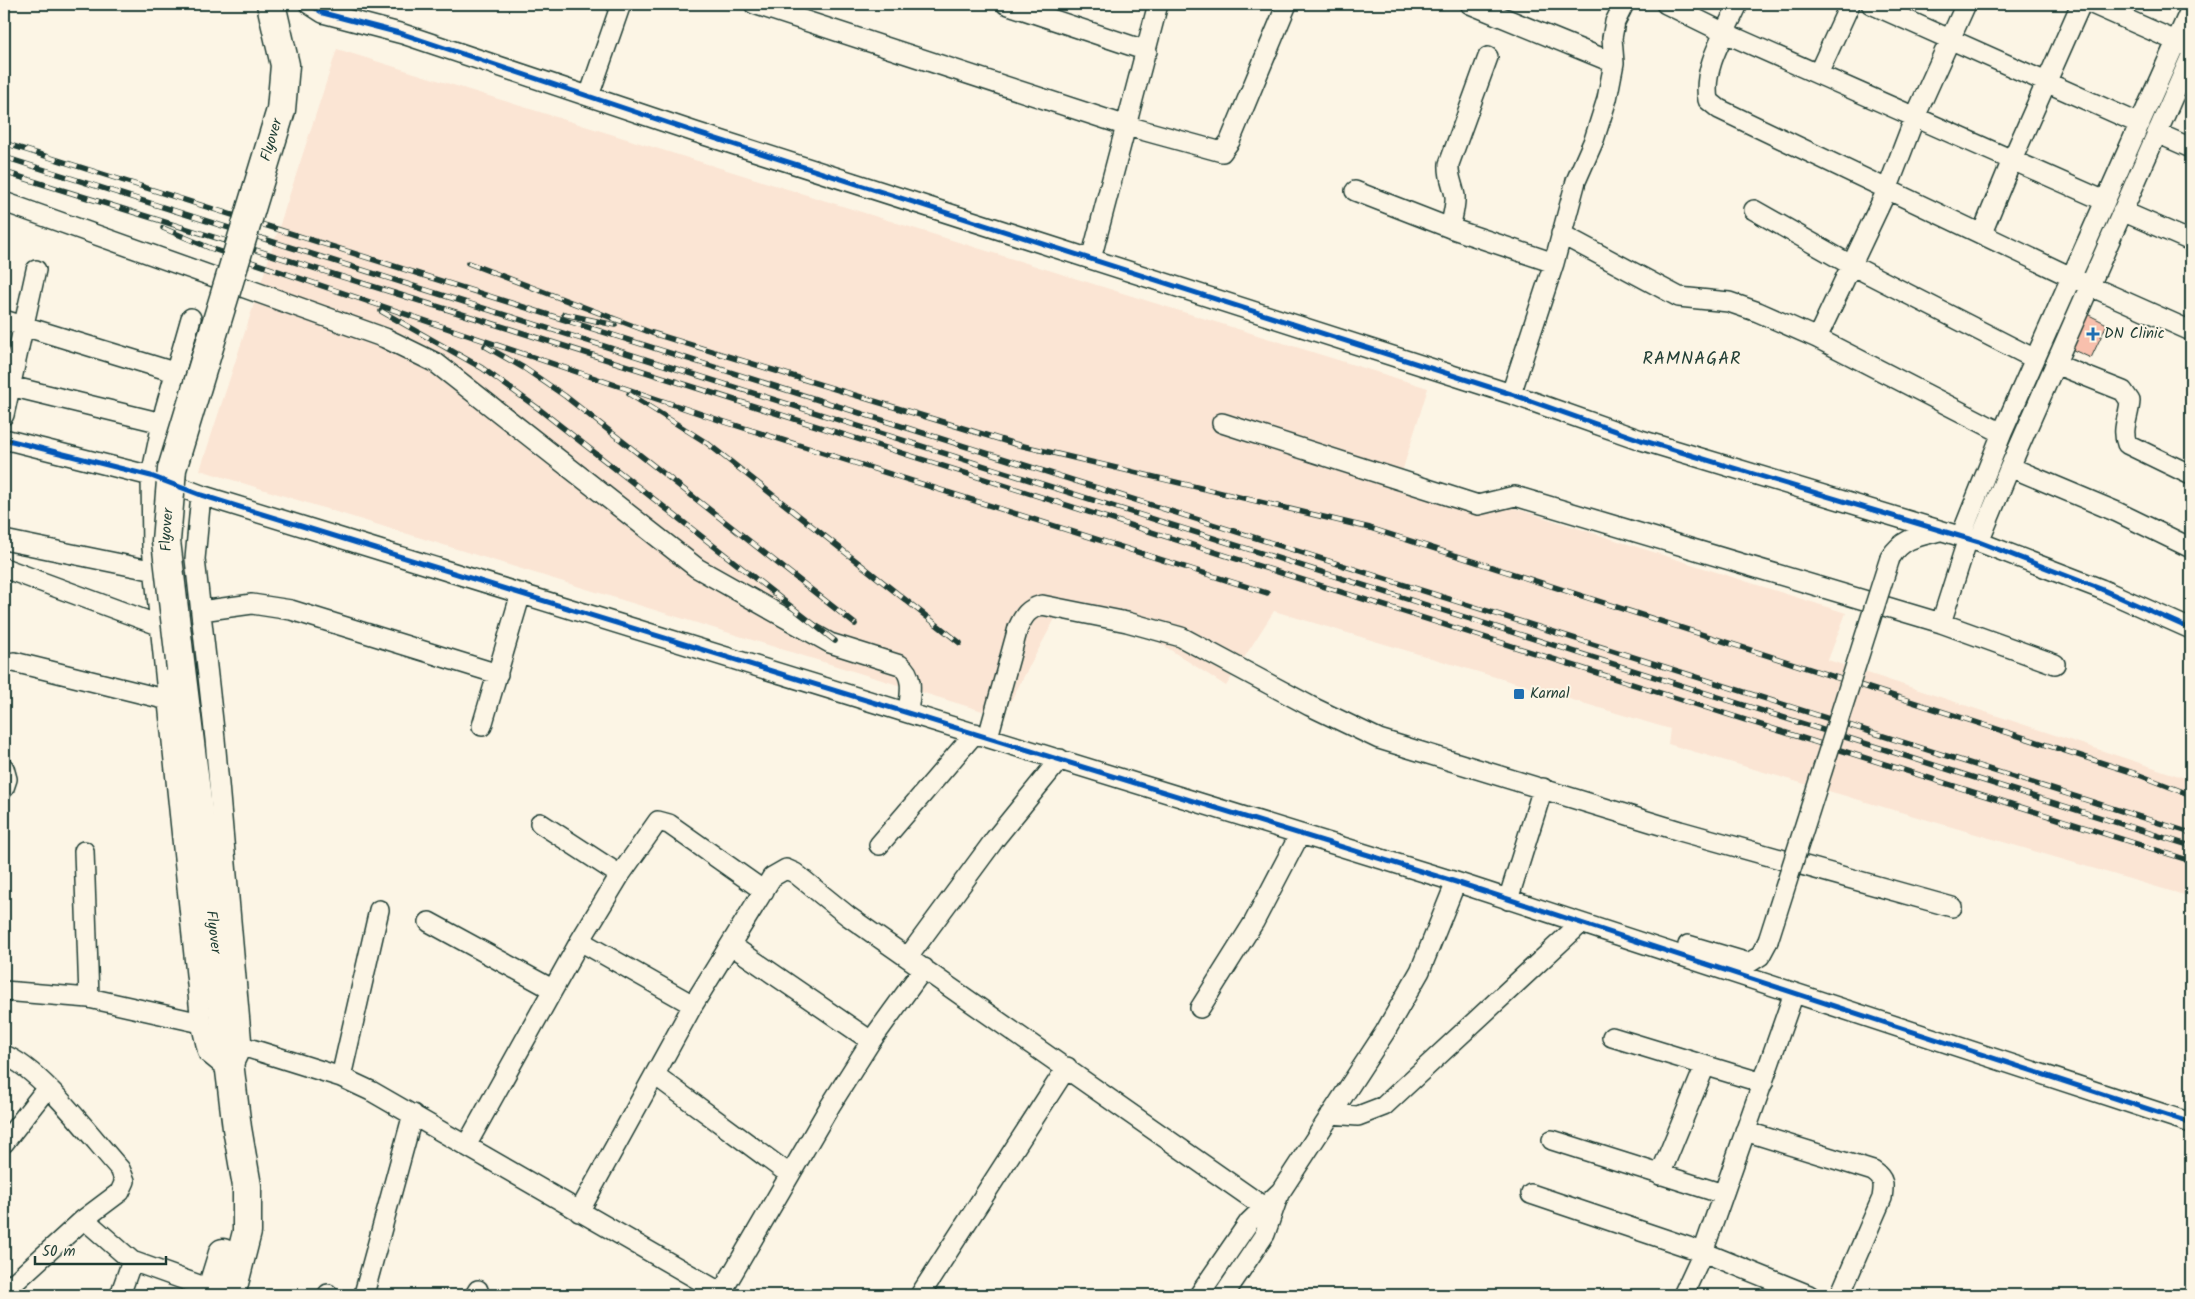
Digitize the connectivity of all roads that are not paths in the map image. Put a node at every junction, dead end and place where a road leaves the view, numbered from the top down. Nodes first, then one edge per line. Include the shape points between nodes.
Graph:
1 (271, 4) edge
2 (309, 4) edge
3 (621, 4) edge
4 (754, 4) edge
5 (1006, 4) edge
6 (1158, 4) edge
7 (1287, 4) edge
8 (1470, 4) edge
9 (1624, 4) edge
10 (1666, 4) edge
11 (1738, 4) edge
12 (1850, 4) edge
13 (1871, 4) edge
14 (1966, 4) edge
15 (2081, 4) edge
16 (2092, 4) edge
17 (2191, 8) edge
18 (1034, 9) edge
19 (1506, 10) edge
20 (1726, 33) junction
21 (1950, 39) junction
22 (2184, 45) edge
23 (1147, 51) junction
24 (2191, 56) edge
25 (1488, 57) dead end
26 (1614, 63) junction
27 (1818, 74) junction
28 (2046, 82) junction
29 (589, 96) junction
30 (1916, 117) junction
31 (2140, 124) junction
32 (1127, 126) junction
33 (2157, 133) junction
34 (2191, 148) edge
35 (2012, 160) junction
36 (1887, 190) junction
37 (1355, 191) dead end
38 (2105, 201) junction
39 (4, 202) edge
40 (1754, 210) dead end
41 (2122, 211) junction
42 (1450, 228) junction
43 (1982, 233) junction
44 (1561, 234) junction
45 (2191, 241) edge
46 (1092, 259) junction
47 (1554, 263) junction
48 (1851, 265) junction
49 (36, 270) dead end
50 (2072, 275) junction
51 (2090, 286) junction
52 (191, 318) dead end
53 (4, 320) edge
54 (24, 326) junction
55 (2190, 328) edge
56 (1817, 338) junction
57 (2035, 358) junction
58 (2055, 364) junction
59 (174, 372) junction
60 (10, 386) junction
61 (1511, 394) junction
62 (4, 415) edge
63 (162, 423) junction
64 (1222, 423) dead end
65 (2002, 433) junction
66 (4, 439) edge
67 (2010, 467) junction
68 (2191, 475) edge
69 (151, 476) junction
70 (201, 495) junction
71 (1942, 530) junction
72 (1969, 539) junction
73 (4, 540) edge
74 (2191, 548) edge
75 (4, 568) edge
76 (155, 571) junction
77 (521, 593) junction
78 (201, 611) junction
79 (1942, 623) junction
80 (161, 626) junction
81 (2191, 629) edge
82 (14, 662) dead end
83 (2055, 664) dead end
84 (498, 674) junction
85 (168, 700) junction
86 (908, 712) junction
87 (482, 726) dead end
88 (982, 735) junction
89 (1060, 759) junction
90 (4, 768) edge
91 (4, 788) edge
92 (1544, 788) junction
93 (540, 823) dead end
94 (1300, 834) junction
95 (879, 845) dead end
96 (84, 851) dead end
97 (620, 875) junction
98 (1456, 882) junction
99 (764, 891) junction
100 (1516, 903) junction
101 (1952, 907) dead end
102 (379, 910) dead end
103 (429, 922) dead end
104 (1579, 924) junction
105 (580, 941) junction
106 (731, 945) junction
107 (908, 957) junction
108 (924, 968) junction
109 (552, 988) junction
110 (4, 991) edge
111 (1794, 993) junction
112 (89, 998) junction
113 (693, 1005) junction
114 (1200, 1008) dead end
115 (201, 1023) junction
116 (1612, 1037) dead end
117 (871, 1041) junction
118 (4, 1055) edge
119 (233, 1056) junction
120 (1706, 1066) junction
121 (1067, 1067) junction
122 (655, 1075) junction
123 (341, 1077) junction
124 (1763, 1083) junction
125 (48, 1088) junction
126 (413, 1114) junction
127 (1332, 1114) junction
128 (2191, 1123) edge
129 (1745, 1131) junction
130 (1552, 1140) dead end
131 (4, 1143) edge
132 (466, 1146) junction
133 (789, 1174) junction
134 (1660, 1175) junction
135 (1281, 1191) junction
136 (1531, 1194) dead end
137 (1723, 1194) junction
138 (1264, 1207) junction
139 (579, 1212) junction
140 (84, 1219) junction
141 (1703, 1252) junction
142 (132, 1260) junction
143 (4, 1292) edge
144 (218, 1293) edge
145 (364, 1294) edge
146 (120, 1295) edge
147 (722, 1295) edge
148 (920, 1295) edge
149 (1198, 1295) edge
150 (1224, 1295) edge
151 (1683, 1295) edge
152 (1809, 1295) edge
153 (1840, 1295) edge

1 - 119 highway, Flyover, bridge via 285,64 281,110 172,469 166,541
2 - 29 street via 324,13 403,34
3 - 29 street
4 - 32 street
5 - 18 street
6 - 23 street
7 - 32 street via 1230,141 1222,152
8 - 19 street
9 - 26 street via 1612,38
10 - 20 street
11 - 20 street
12 - 27 street
13 - 21 street
14 - 21 street
15 - 28 street
16 - 22 street
17 - 22 street
18 - 23 street
19 - 26 street
20 - 27 street
20 - 36 street via 1709,70 1708,100 1719,109
21 - 28 street
21 - 30 street
22 - 31 street
23 - 32 street
24 - 33 street
25 - 42 street via 1449,164 1449,179 1455,196
26 - 44 street via 1601,120 1576,181
27 - 30 street
28 - 31 street
28 - 35 street
29 - 46 street
30 - 35 street
30 - 36 street
31 - 38 street
32 - 46 street
33 - 34 street
33 - 41 street
35 - 38 street
35 - 43 street
36 - 43 street
36 - 48 street
37 - 42 street
38 - 50 street
39 - 86 street via 385,338 436,363 697,568 814,635 900,665 911,685
40 - 48 street
41 - 45 street
41 - 51 street
42 - 47 street
43 - 50 street
44 - 47 street
44 - 56 street via 1679,297 1736,304
46 - 61 street
47 - 61 street
48 - 56 street
48 - 57 street
49 - 54 street
50 - 51 street
50 - 57 street
51 - 55 street
51 - 58 street
52 - 59 street
53 - 54 street
54 - 59 street
54 - 60 street
56 - 65 street
57 - 65 street
58 - 67 street
58 - 68 street via 2123,391 2130,401 2124,428 2127,444
59 - 63 street
60 - 62 street
60 - 63 street
61 - 71 street via 1641,440
63 - 69 street
64 - 79 street via 1478,505 1515,496
65 - 72 street
66 - 69 street
67 - 72 street
67 - 74 street via 2126,516
69 - 70 street
69 - 76 street
70 - 77 street
70 - 78 street via 195,559
71 - 72 street
71 - 100 street, bridge via 1912,537 1903,542 1890,558 1768,941 1760,956 1749,963 1538,901
72 - 79 street
72 - 81 street via 2102,589
73 - 76 street
75 - 80 street
76 - 80 street
77 - 84 street
77 - 86 street
78 - 84 street via 252,604 291,610
78 - 119 street via 215,739
79 - 83 street
80 - 85 street
82 - 85 street
84 - 87 street
85 - 115 street
86 - 88 street
88 - 89 street
88 - 92 street via 1018,628 1025,613 1042,605 1181,637 1379,739
88 - 95 street
89 - 94 street
89 - 107 street via 989,846
90 - 91 street via 7,780
92 - 100 street
92 - 101 street via 1680,831
93 - 97 street
94 - 98 street
94 - 114 street via 1254,922
96 - 112 street
97 - 99 street via 658,821 668,824
97 - 105 street
98 - 100 street
98 - 127 street via 1420,971
99 - 106 street
99 - 107 street via 772,877 786,869
100 - 104 street
102 - 123 street
103 - 109 street
104 - 111 street
104 - 127 street via 1384,1106 1358,1116
105 - 109 street
105 - 113 street
106 - 113 street
106 - 117 street
107 - 108 street
108 - 117 street
108 - 121 street
109 - 132 street
110 - 112 street
111 - 124 street
111 - 128 street
112 - 115 street
113 - 122 street
115 - 119 street via 208,1053
116 - 120 street
117 - 133 street
118 - 125 street via 28,1069
119 - 123 street
119 - 144 highway, Flyover via 237,1128 247,1186 246,1232
120 - 124 street
120 - 134 street
121 - 138 street
121 - 148 street
122 - 133 street
122 - 139 street
123 - 126 street
124 - 129 street
125 - 131 street
125 - 140 street via 125,1178 120,1192
126 - 132 street
126 - 145 street
127 - 135 street
129 - 137 street
129 - 153 street via 1881,1176 1884,1184 1882,1198
130 - 134 street
132 - 139 street
133 - 147 street
134 - 137 street
135 - 138 street
135 - 150 street via 1266,1234
136 - 141 street
137 - 141 street
138 - 149 street via 1236,1240
139 - 147 street
140 - 142 street
140 - 143 street
141 - 151 street
141 - 152 street
142 - 144 street
142 - 146 street

